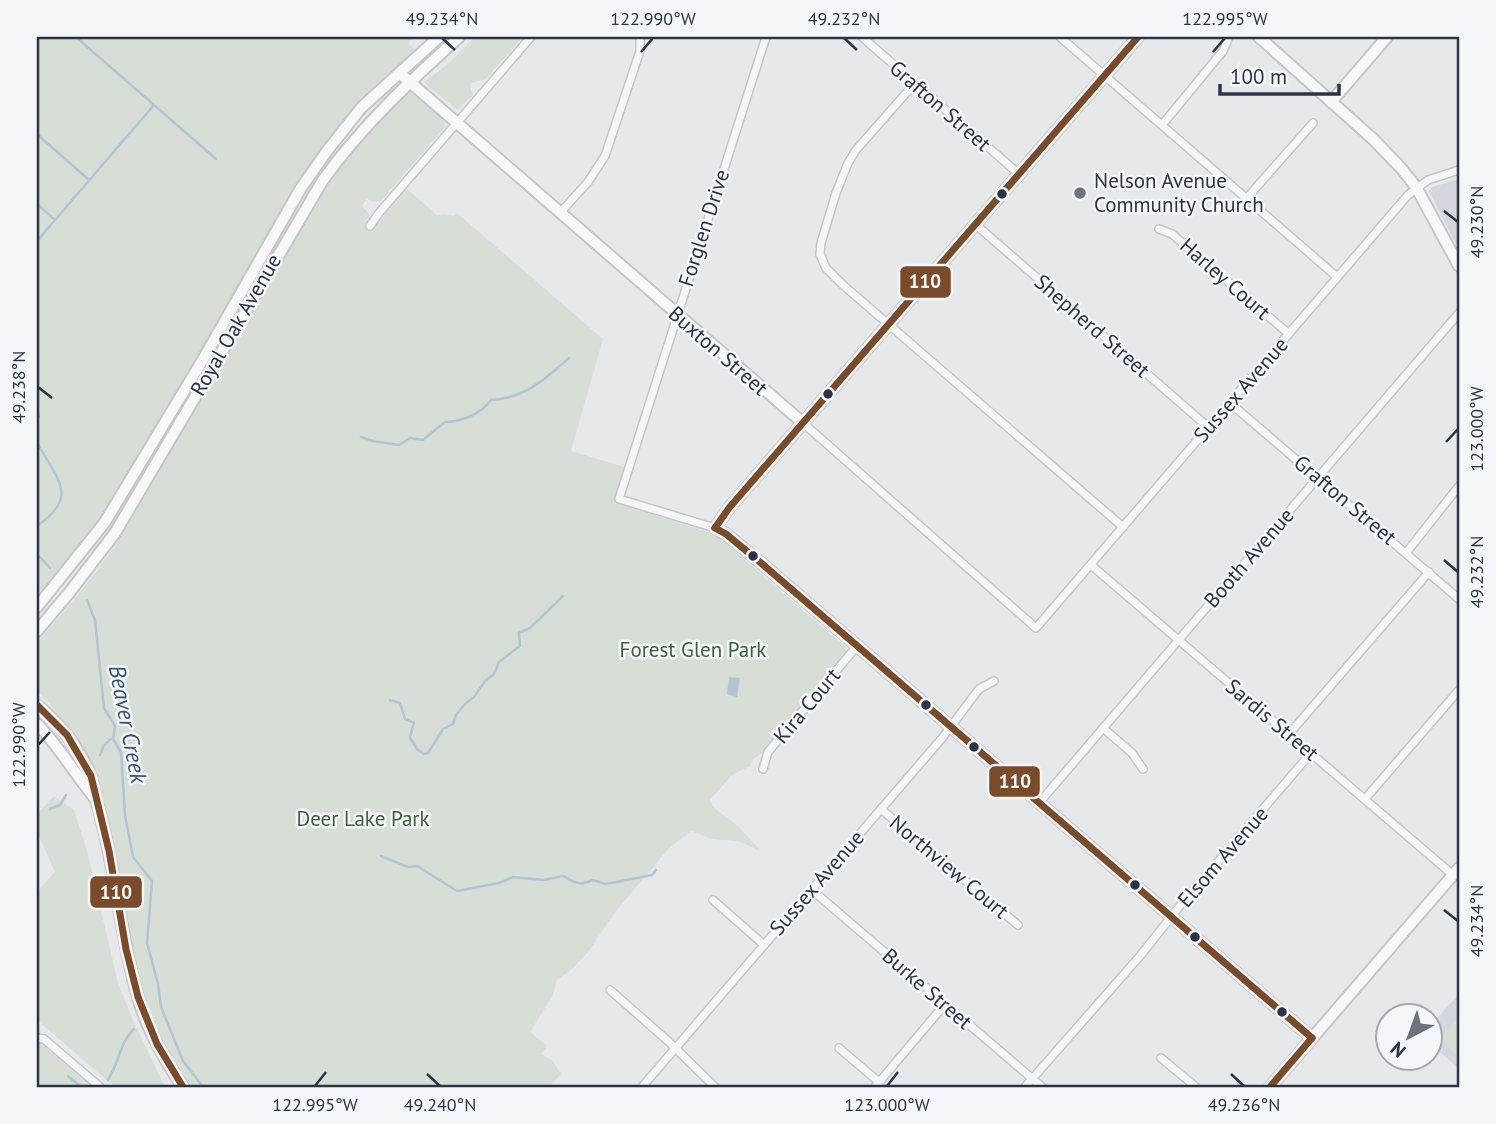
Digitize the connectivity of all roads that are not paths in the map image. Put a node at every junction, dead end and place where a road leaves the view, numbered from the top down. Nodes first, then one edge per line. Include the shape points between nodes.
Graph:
1 (439, 37) edge
2 (459, 37) edge
3 (531, 37) edge
4 (640, 37) edge
5 (766, 37) edge
6 (862, 37) edge
7 (1060, 37) edge
8 (1138, 37) edge
9 (1259, 37) edge
10 (1387, 37) edge
11 (1228, 39) dead end
12 (399, 73) junction
13 (1104, 75) junction
14 (409, 82) junction
15 (915, 83) junction
16 (1331, 102) junction
17 (456, 123) junction
18 (1313, 123) dead end
19 (1161, 125) junction
20 (1459, 170) edge
21 (1019, 174) junction
22 (1416, 187) junction
23 (1246, 199) junction
24 (560, 213) junction
25 (975, 224) junction
26 (370, 226) dead end
27 (1158, 229) dead end
28 (277, 244) junction
29 (1459, 266) edge
30 (1337, 277) junction
31 (1459, 313) edge
32 (676, 315) junction
33 (888, 324) junction
34 (1289, 334) junction
35 (210, 359) junction
36 (1230, 403) junction
37 (803, 423) junction
38 (1208, 427) junction
39 (1318, 477) junction
40 (1459, 486) edge
41 (1123, 527) junction
42 (715, 528) junction
43 (1406, 552) junction
44 (1091, 565) junction
45 (1429, 572) junction
46 (1459, 598) edge
47 (37, 607) edge
48 (1036, 628) joint
49 (37, 631) edge
50 (1179, 640) junction
51 (857, 646) junction
52 (994, 681) dead end
53 (1459, 690) edge
54 (37, 705) edge
55 (37, 724) edge
56 (950, 726) junction
57 (1103, 728) junction
58 (1289, 734) junction
59 (1311, 753) junction
60 (763, 769) dead end
61 (1143, 769) dead end
62 (95, 799) junction
63 (1365, 799) junction
64 (1039, 803) junction
65 (881, 809) junction
66 (1456, 872) edge
67 (812, 890) junction
68 (713, 901) dead end
69 (1172, 916) junction
70 (1018, 925) dead end
71 (764, 945) junction
72 (610, 990) dead end
73 (945, 1004) junction
74 (38, 1038) dead end
75 (1312, 1038) junction
76 (839, 1048) dead end
77 (675, 1049) junction
78 (1161, 1058) dead end
79 (1032, 1080) junction
80 (877, 1085) edge
81 (100, 1087) edge
82 (183, 1087) edge
83 (642, 1087) edge
84 (715, 1087) edge
85 (1025, 1087) edge
86 (1042, 1087) edge
87 (1196, 1087) edge
88 (1270, 1087) edge

1 - 12 main road, Royal Oak Avenue
2 - 14 main road, Royal Oak Avenue
3 - 17 street
4 - 24 street via 640,51 608,149
5 - 32 street, Forglen Drive
6 - 15 street, Grafton Street
7 - 13 street
8 - 13 main road
9 - 16 main road
10 - 16 main road
11 - 19 street
12 - 14 main road, Buxton Street
12 - 28 main road, Royal Oak Avenue via 361,108 327,151 301,188
13 - 19 street
13 - 21 main road
14 - 17 main road, Buxton Street
14 - 28 main road, Royal Oak Avenue via 360,131
15 - 21 street, Grafton Street
15 - 33 street via 848,163 820,249 830,272
16 - 22 main road via 1388,153
17 - 24 main road, Buxton Street
17 - 26 street
18 - 23 street
19 - 23 street
20 - 22 street, Sussex Avenue
21 - 25 main road
22 - 29 main road
22 - 30 street, Sussex Avenue
23 - 30 street
24 - 32 main road, Buxton Street
25 - 33 main road
25 - 38 street, Shepherd Street
27 - 34 street, Harley Court via 1172,234
28 - 35 main road, Royal Oak Avenue
30 - 34 street, Sussex Avenue
31 - 39 street, Booth Avenue
32 - 37 main road, Buxton Street
32 - 42 street, Forglen Drive via 620,499
33 - 37 main road
33 - 41 street
34 - 36 street, Sussex Avenue
35 - 47 main road, Royal Oak Avenue via 105,522
35 - 49 main road, Royal Oak Avenue via 115,533
36 - 38 street, Sussex Avenue
36 - 39 street, Grafton Street
37 - 42 main road
37 - 48 street, Buxton Street
38 - 41 street, Sussex Avenue
39 - 43 street, Grafton Street
39 - 50 street, Booth Avenue
40 - 43 street
41 - 44 street, Sussex Avenue
42 - 51 main road
43 - 45 street, Grafton Street
44 - 48 street, Sussex Avenue
44 - 50 street, Sardis Street
45 - 46 street, Grafton Street
45 - 58 street
50 - 57 street, Booth Avenue
50 - 58 street, Sardis Street
51 - 56 main road
51 - 60 street, Kira Court via 768,752
52 - 56 street, Sussex Avenue via 979,689
53 - 63 street
54 - 62 main road via 72,743 92,780
55 - 62 main road
56 - 64 main road
56 - 65 street, Sussex Avenue
57 - 61 street
57 - 64 street, Booth Avenue
58 - 59 street, Sardis Street
59 - 63 street, Sardis Street
59 - 69 street, Elsom Avenue
62 - 82 main road via 138,1000 155,1042
63 - 66 street, Sardis Street
64 - 69 main road
65 - 67 street, Sussex Avenue
65 - 70 street, Northview Court
66 - 75 main road
67 - 71 street, Sussex Avenue
67 - 73 street, Burke Street
68 - 71 street
69 - 75 main road
69 - 79 street, Elsom Avenue
71 - 77 street, Sussex Avenue
72 - 77 street
73 - 79 street, Burke Street
73 - 80 street
74 - 81 street
75 - 88 main road
76 - 80 street
77 - 83 street, Sussex Avenue
77 - 84 street
78 - 87 street
79 - 85 street, Elsom Avenue
79 - 86 street, Burke Street

